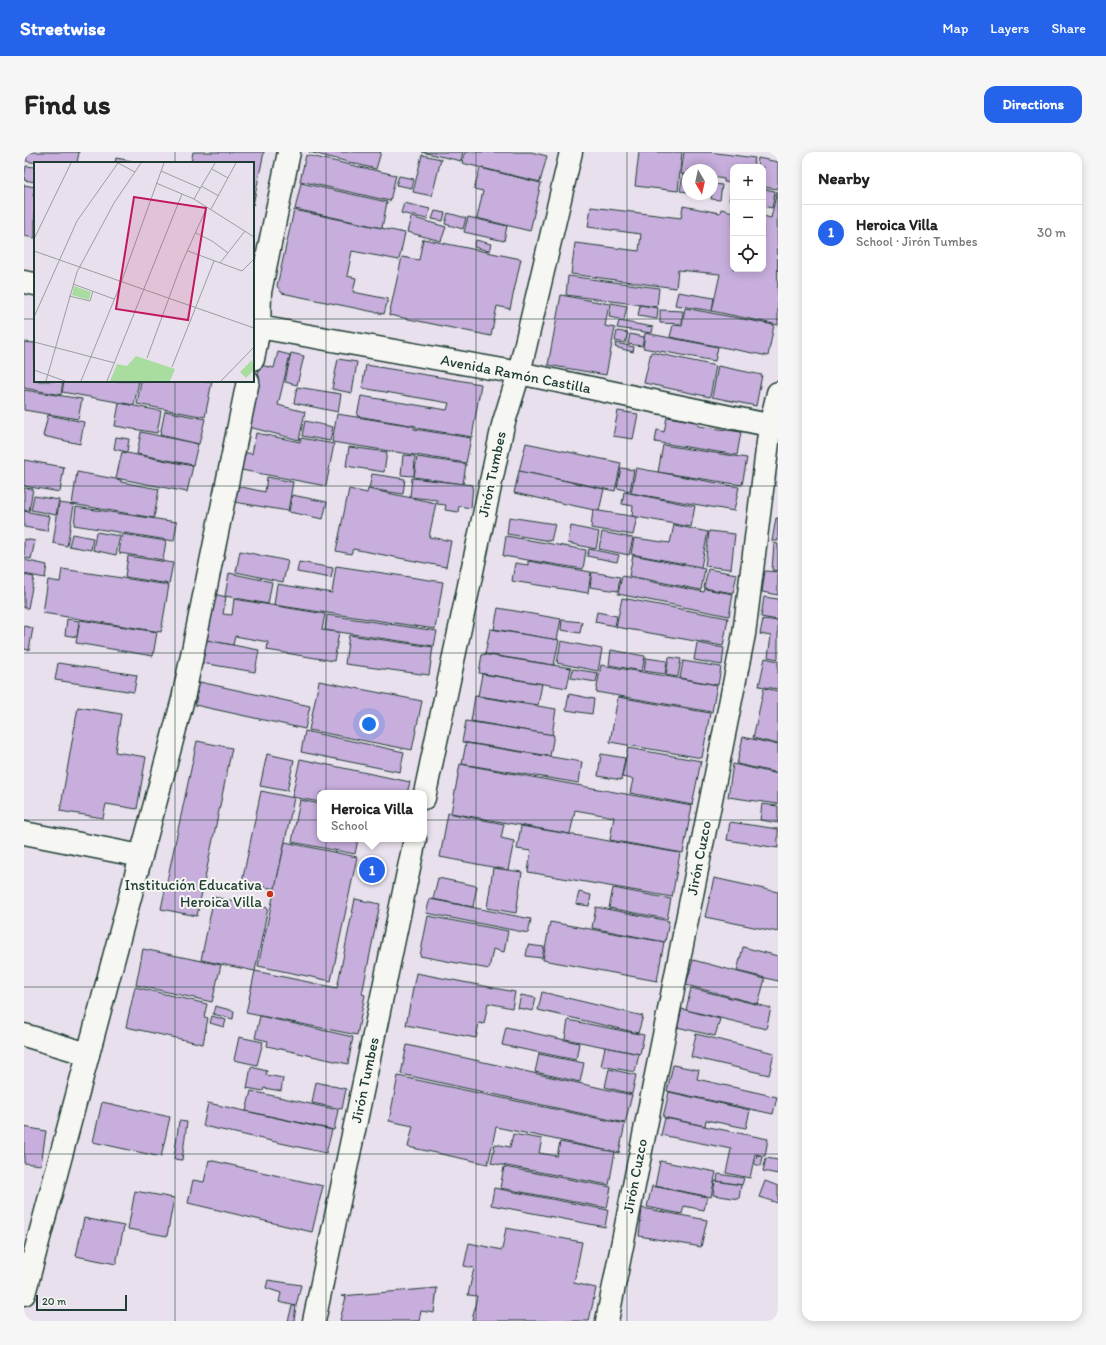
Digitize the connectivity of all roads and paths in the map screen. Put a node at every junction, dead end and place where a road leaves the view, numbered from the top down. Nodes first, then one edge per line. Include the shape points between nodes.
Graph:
1 (289, 152) edge
2 (571, 152) edge
3 (24, 282) edge
4 (34, 284) edge
5 (256, 327) edge
6 (254, 348) edge
7 (519, 373) junction
8 (248, 382) edge
9 (778, 393) edge
10 (774, 426) edge
11 (426, 790) edge
12 (24, 833) edge
13 (414, 842) edge
14 (141, 856) junction
15 (24, 1035) edge
16 (88, 1054) junction
17 (24, 1294) edge
18 (314, 1321) edge
19 (606, 1321) edge

1 - 5 street via 260,292
2 - 7 street, Jirón Tumbes
3 - 4 street
5 - 6 street
5 - 7 street, Avenida Ramón Castilla
7 - 10 street, Avenida Ramón Castilla
7 - 11 street, Jirón Tumbes via 502,424
8 - 14 street via 183,699
9 - 10 street, Jirón Cuzco
10 - 19 street, Jirón Cuzco via 744,634
12 - 14 street
13 - 18 street, Jirón Tumbes
14 - 16 street
15 - 16 street
16 - 17 street

